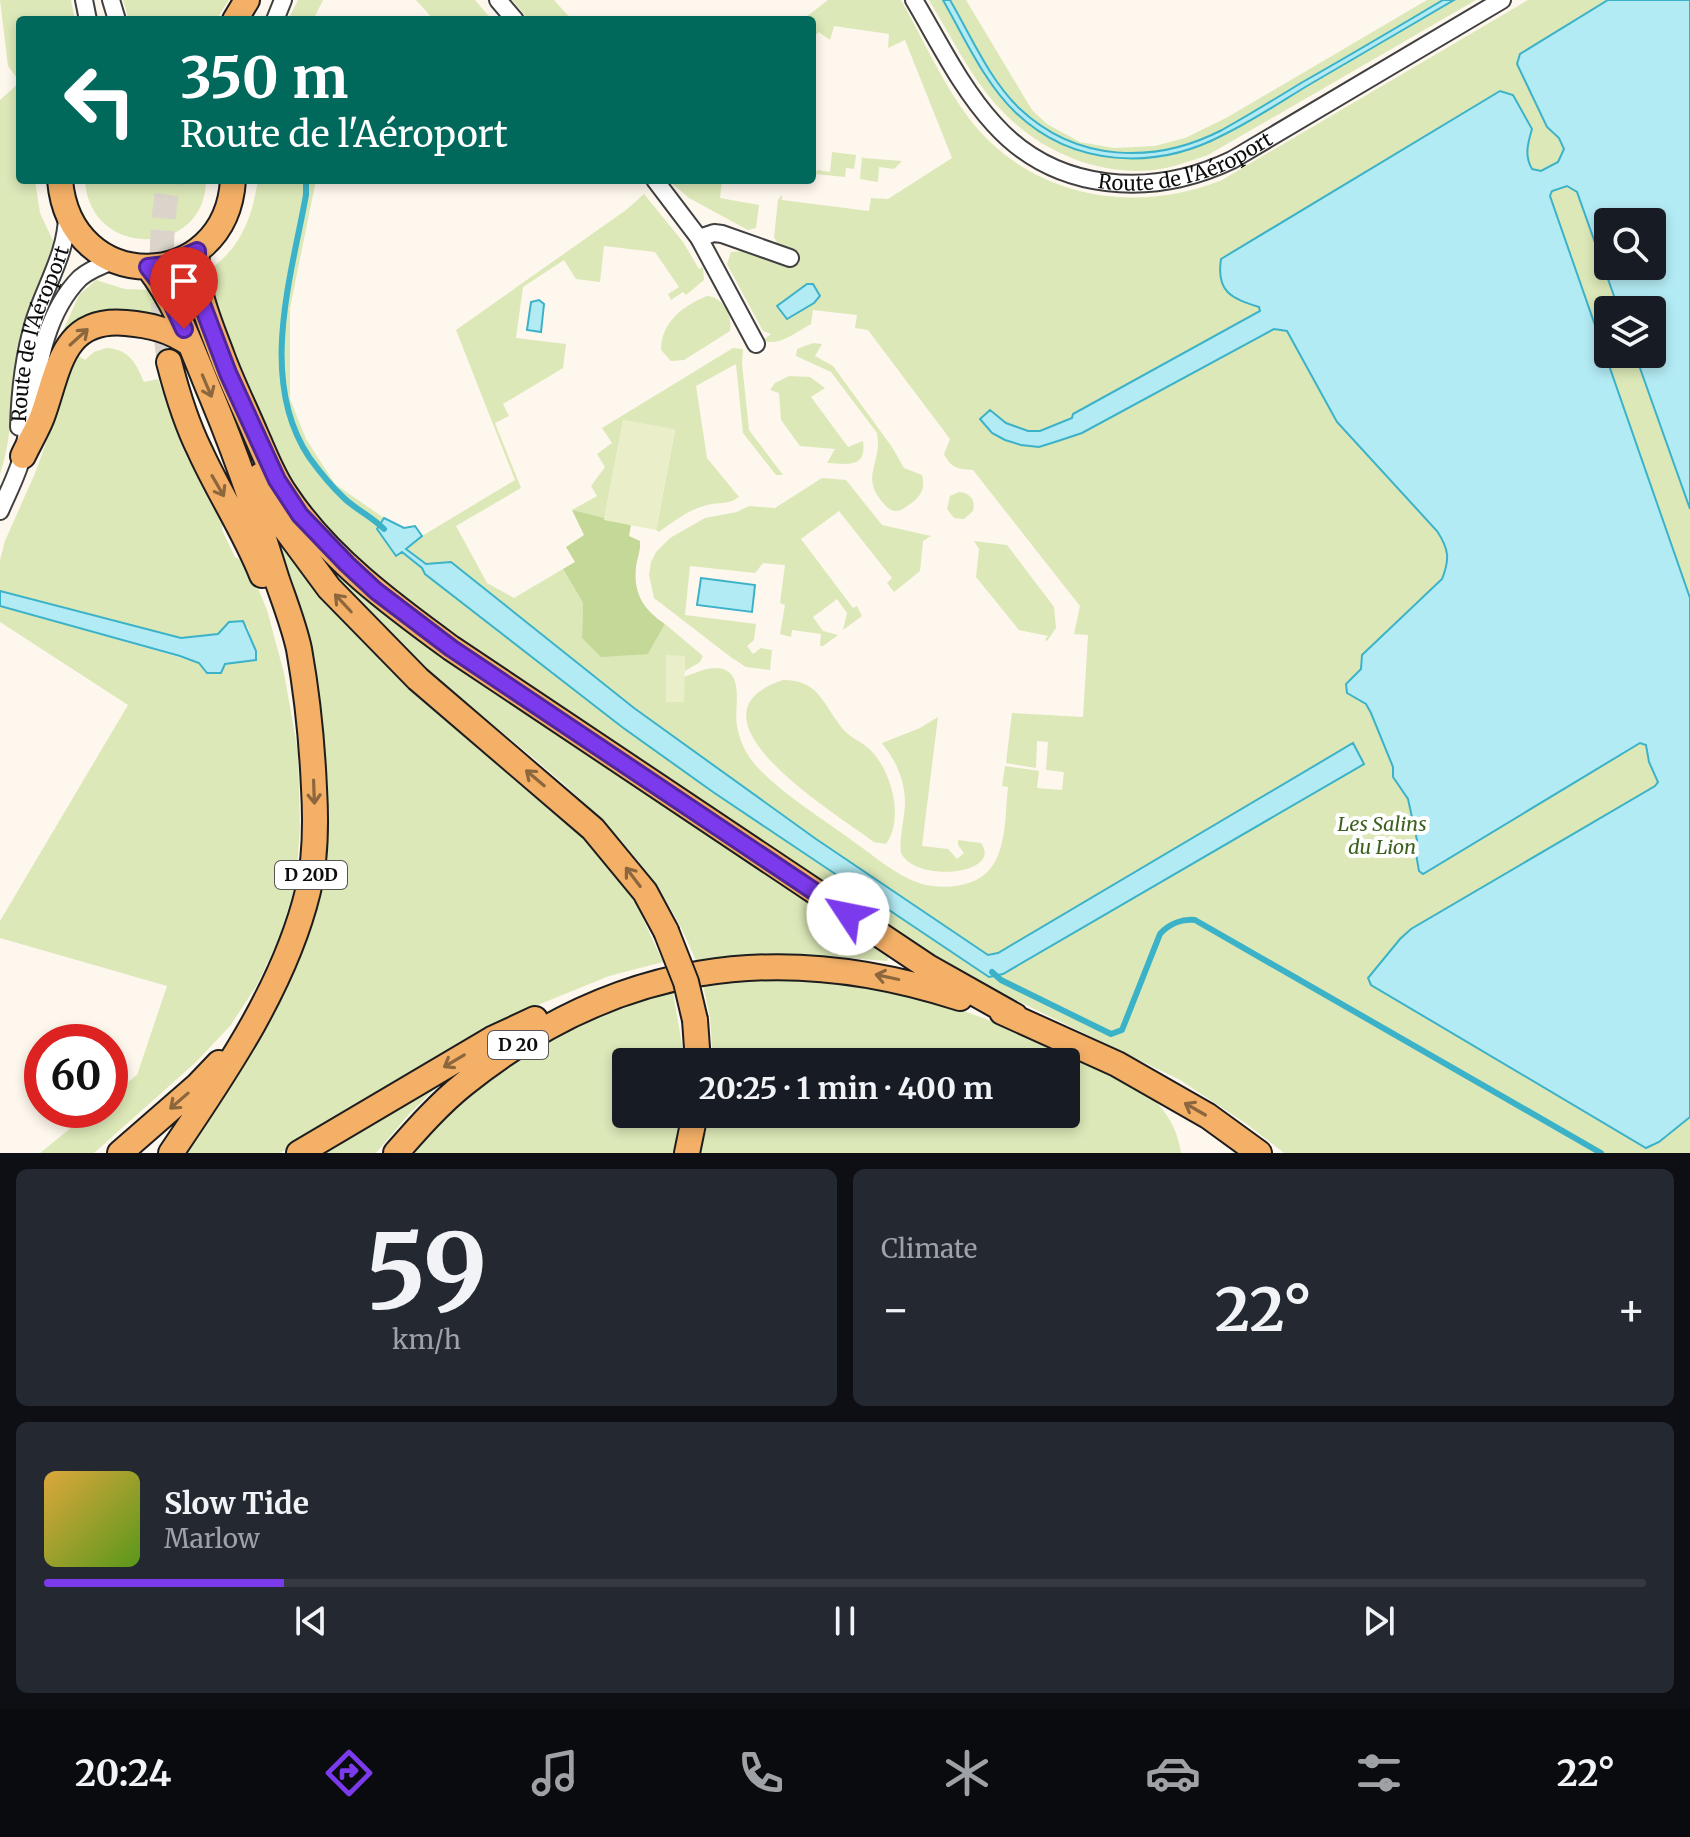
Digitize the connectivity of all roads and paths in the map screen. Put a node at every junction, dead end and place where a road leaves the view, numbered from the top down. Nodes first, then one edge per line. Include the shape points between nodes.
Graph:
1 (498, 0) edge
2 (914, 0) edge
3 (1502, 0) edge
4 (512, 16) edge
5 (61, 184) edge
6 (232, 184) edge
7 (658, 184) edge
8 (67, 215) junction
9 (699, 238) junction
10 (197, 251) junction
11 (790, 258) dead end
12 (113, 261) junction
13 (148, 267) junction
14 (190, 344) junction
15 (756, 344) dead end
16 (169, 362) tunnel mouth
17 (228, 373) junction
18 (23, 456) junction
19 (0, 511) edge
20 (307, 714) junction
21 (629, 990) junction
22 (1015, 1016) junction
23 (251, 1024) junction
24 (697, 1048) edge
25 (692, 1128) edge
26 (120, 1153) edge
27 (171, 1153) edge
28 (299, 1153) edge
29 (396, 1153) edge
30 (687, 1153) edge
31 (1259, 1153) edge

1 - 4 street
2 - 3 street, Route de l'Aéroport via 979,107 1019,147 1070,174 1112,184 1151,184 1197,175 1232,160
5 - 8 main road, Route de l'Aéroport
6 - 10 main road, Route de l'Aéroport via 222,224
7 - 9 street
8 - 12 main road, Route de l'Aéroport via 81,236
8 - 18 street, Route de l'Aéroport via 66,240 26,352 19,426
9 - 11 street via 722,234
9 - 15 street
10 - 13 main road, Route de l'Aéroport
10 - 17 main road via 197,284
12 - 13 main road, Route de l'Aéroport
12 - 18 street, Route de l'Aéroport via 82,276 61,305 34,388
13 - 14 main road, D 20D via 166,290
18 -> 14 main road via 61,358 89,327 136,324 172,332
14 -> 20 main road, D 20D via 257,513 298,646
16 -> 20 main road via 200,451 261,571
17 - 22 main road via 286,496 376,591 451,648 928,967
24 -> 17 main road, bridge via 686,982 645,892 593,829 418,679 329,588 272,505
18 - 19 street, Route de l'Aéroport
20 -> 23 main road, D 20D via 315,806 309,887 287,954
22 -> 21 main road, D 20 via 913,982 841,969 731,968
21 -> 28 main road via 563,1008 492,1039
21 - 29 main road, D 20 via 570,1014 511,1049 462,1085
31 -> 22 main road, D 20 via 1148,1081
23 -> 26 main road, D 20D via 198,1085
23 - 27 main road
25 - 30 main road

